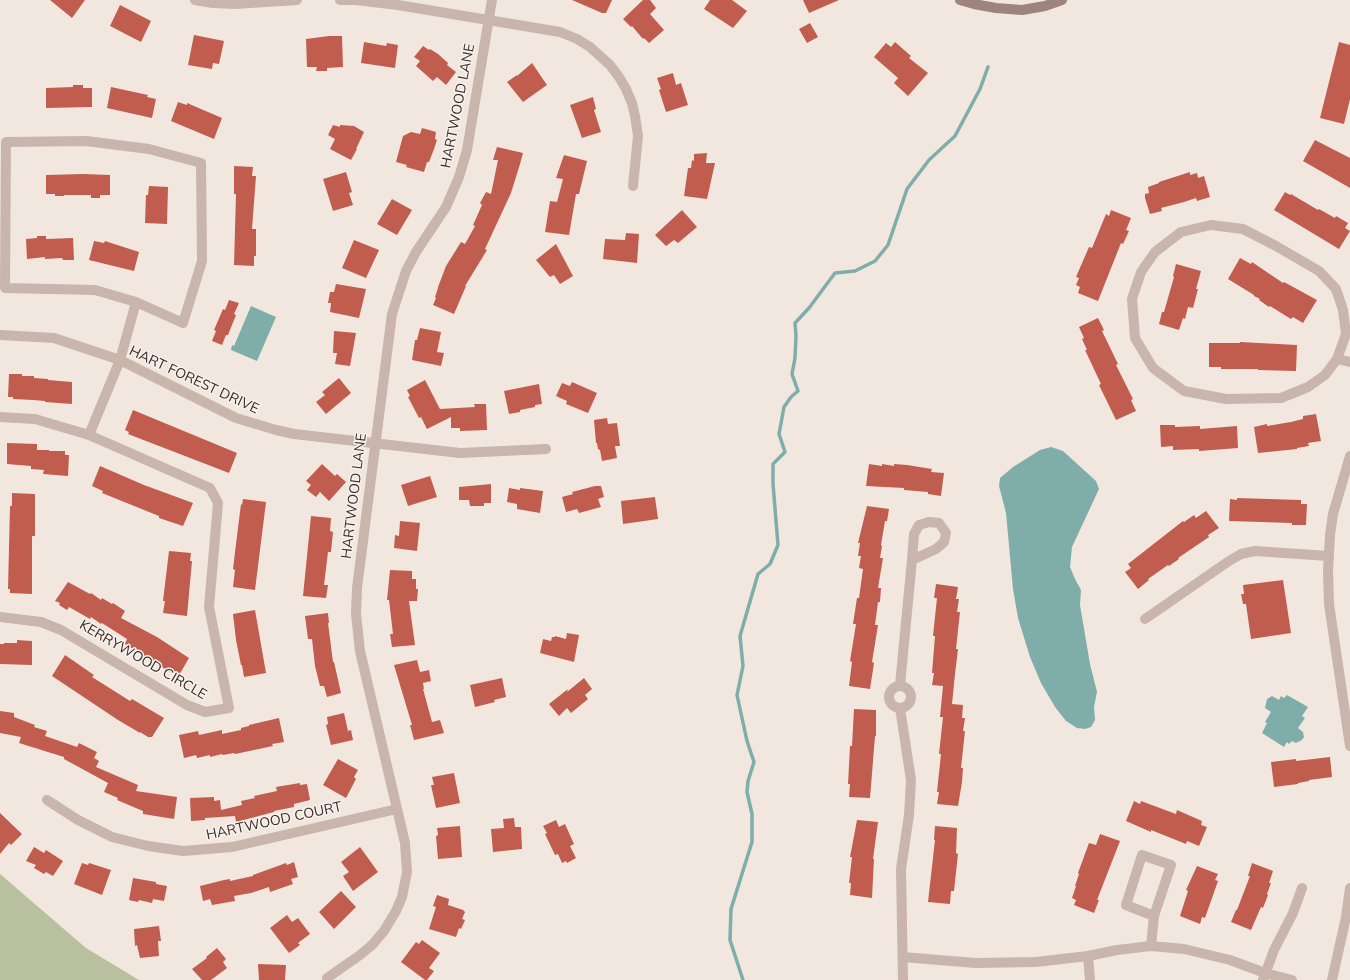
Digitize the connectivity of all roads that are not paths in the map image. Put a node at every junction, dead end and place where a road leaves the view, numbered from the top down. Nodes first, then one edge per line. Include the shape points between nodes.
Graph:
1 (195, 0) edge
2 (297, 0) edge
3 (340, 0) edge
4 (492, 0) edge
5 (960, 0) edge
6 (1062, 0) edge
7 (489, 20) junction
8 (633, 186) dead end
9 (136, 302) junction
10 (0, 335) edge
11 (1348, 335) edge
12 (1337, 359) junction
13 (120, 360) junction
14 (1350, 362) edge
15 (0, 417) edge
16 (89, 435) junction
17 (374, 444) junction
18 (546, 449) dead end
19 (1350, 456) edge
20 (1328, 556) junction
21 (912, 560) dead end
22 (0, 617) edge
23 (1145, 619) dead end
24 (900, 685) junction
25 (1346, 695) edge
26 (900, 708) junction
27 (1348, 719) edge
28 (1350, 746) edge
29 (47, 800) dead end
30 (397, 809) junction
31 (1302, 888) dead end
32 (1350, 888) edge
33 (1154, 916) junction
34 (1150, 946) junction
35 (1088, 956) junction
36 (903, 958) junction
37 (1264, 977) edge
38 (328, 978) dead end
39 (903, 980) edge
40 (1090, 980) edge
41 (1292, 980) edge
42 (1332, 980) edge

1 - 2 street via 235,4
3 - 7 street via 398,5
4 - 7 street, HARTWOOD LANE
5 - 6 main road via 996,8 1022,10
7 - 8 street via 560,32 590,47 610,65 626,88 635,116 638,136
7 - 17 street, HARTWOOD LANE via 467,150 459,177 446,207 406,271 392,314
9 - 9 street via 183,322 202,261 201,163 149,149 86,141 6,142 5,288 95,290
9 - 13 street
10 - 13 street, HART FOREST DRIVE via 54,338
11 - 12 street
11 - 12 street via 1336,289 1319,271 1243,230 1211,225 1182,232 1155,252 1141,272 1132,299 1135,338 1153,368 1184,391 1226,399 1281,398 1308,387 1325,375
12 - 14 street
13 - 16 street
13 - 17 street, HART FOREST DRIVE via 204,403 254,424 294,434
15 - 16 street, KERRYWOOD CIRCLE via 35,419
16 - 22 street, KERRYWOOD CIRCLE via 210,488 218,503 209,607 229,708 205,712 187,705 61,630 40,622
17 - 18 street, HART FOREST DRIVE via 460,454
17 - 30 street, HARTWOOD LANE via 356,588 356,614 360,651
19 - 20 street via 1333,514
20 - 23 street via 1255,551 1242,554
20 - 25 street via 1329,604
21 - 24 street
24 - 26 street via 890,691 889,697 894,706
24 - 26 street via 906,687 912,696 906,707
25 - 27 street
26 - 36 street via 911,780 901,869
27 - 28 street
29 - 30 street, HARTWOOD COURT via 78,820 112,836 148,846 183,851 232,847
30 - 38 street, HARTWOOD LANE via 405,844 407,872 402,897 384,931 372,945
31 - 37 street
32 - 42 street
33 - 33 street via 1126,905 1142,855 1171,865
33 - 34 street
34 - 35 street
34 - 37 street via 1184,949 1230,960
35 - 36 street via 1036,962 975,963
35 - 40 street
36 - 39 street
37 - 41 street

